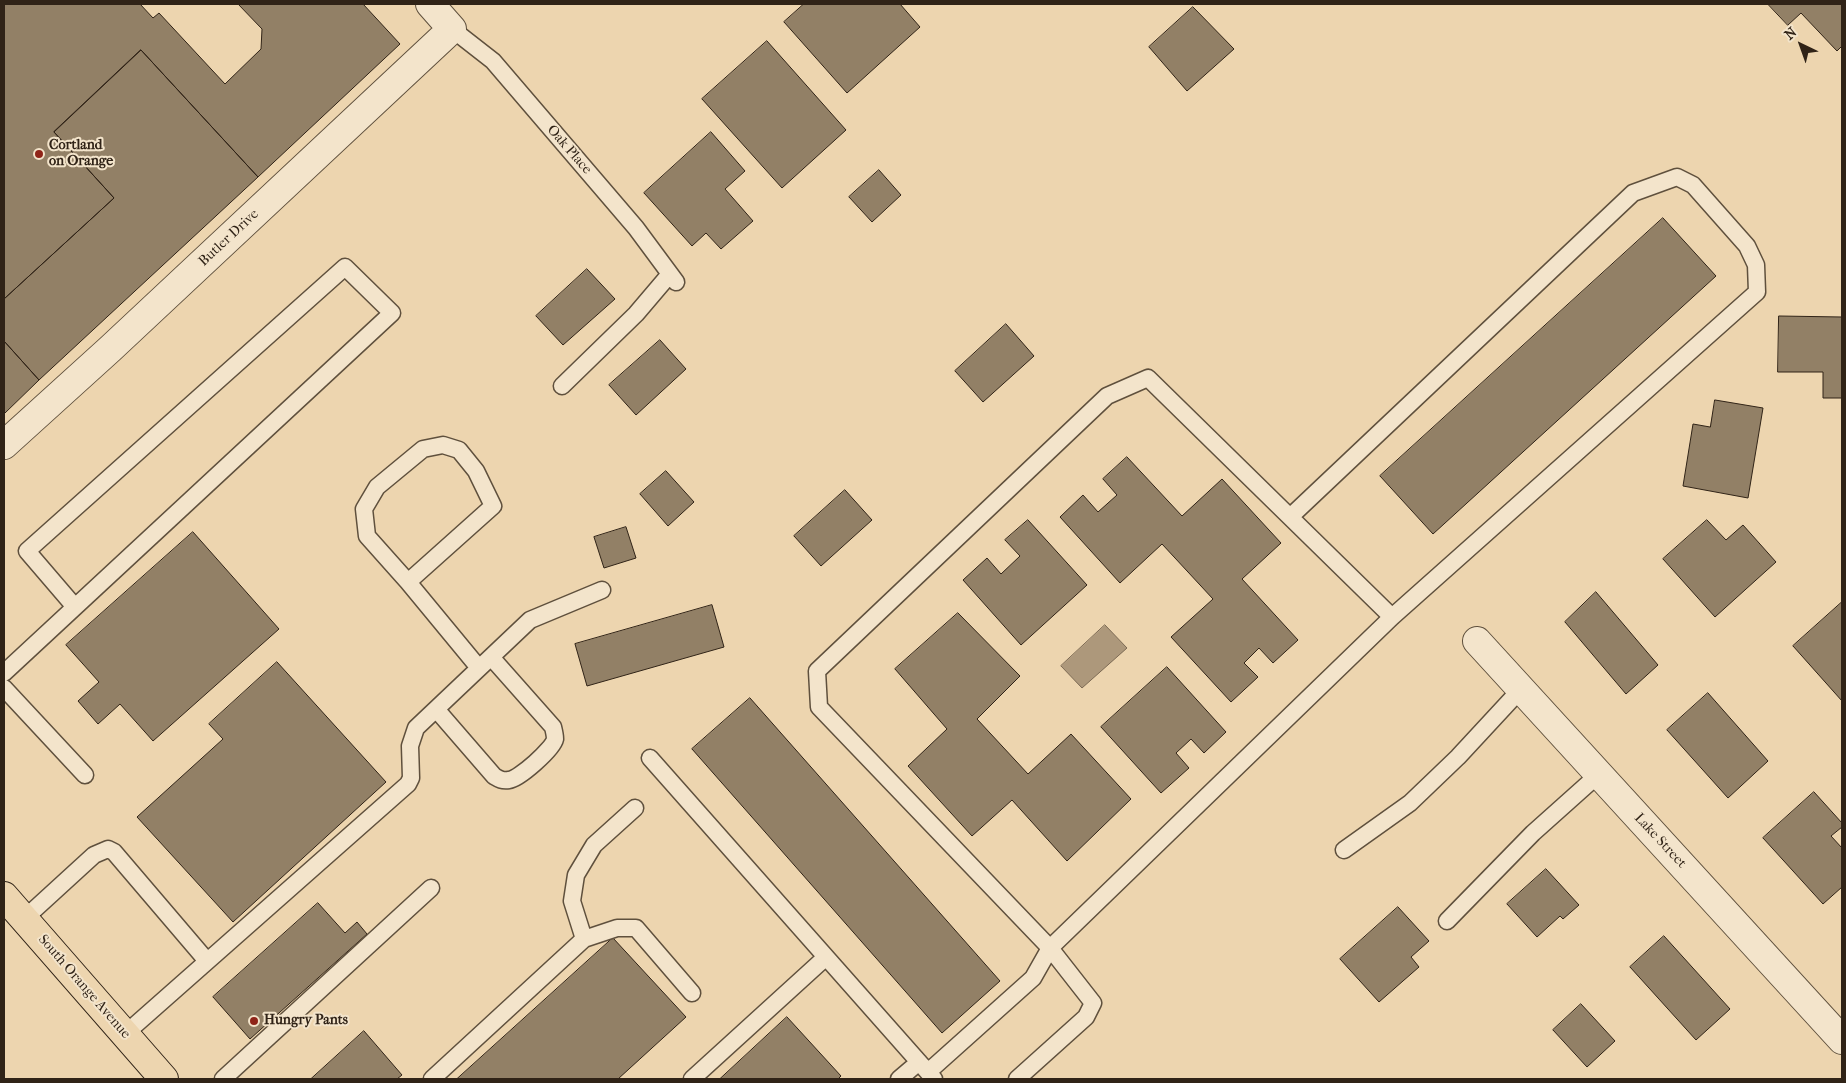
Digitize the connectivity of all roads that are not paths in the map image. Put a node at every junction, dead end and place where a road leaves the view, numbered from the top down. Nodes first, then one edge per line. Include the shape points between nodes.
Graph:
1 (430, 4) edge
2 (452, 29) junction
3 (562, 386) dead end
4 (4, 444) edge
5 (1290, 517) junction
6 (408, 582) junction
7 (602, 590) dead end
8 (75, 607) junction
9 (1392, 617) junction
10 (1477, 641) dead end
11 (485, 663) junction
12 (4, 673) edge
13 (4, 688) edge
14 (1521, 689) junction
15 (436, 709) junction
16 (650, 758) dead end
17 (1599, 774) junction
18 (85, 775) dead end
19 (635, 808) dead end
20 (1344, 850) dead end
21 (431, 888) dead end
22 (11, 907) edge
23 (1447, 921) dead end
24 (584, 938) junction
25 (1050, 948) junction
26 (826, 957) junction
27 (207, 961) junction
28 (692, 993) dead end
29 (125, 1034) junction
30 (1842, 1040) edge
31 (927, 1071) edge
32 (164, 1079) edge
33 (223, 1079) edge
34 (432, 1079) edge
35 (692, 1079) edge
36 (899, 1079) edge
37 (1017, 1079) edge

1 - 2 street
2 - 3 lane, Oak Place via 493,61 636,228 673,278
2 - 4 street, Butler Drive
5 - 9 lane
5 - 9 lane via 1634,193 1676,177 1693,184 1747,246 1756,265 1757,292
5 - 25 lane via 1148,378 1106,396 817,672 818,707
6 - 6 lane via 367,536 364,509 378,487 423,449 444,445 459,450 476,471 493,506
6 - 11 lane
7 - 11 lane via 530,620
8 - 8 lane via 27,551 345,267 392,313
8 - 12 lane
9 - 25 lane
10 - 14 street, Lake Street
11 - 15 lane
11 - 15 lane via 553,727 553,744 522,775 510,780 494,776
13 - 18 lane
14 - 17 street, Lake Street
14 - 20 lane via 1410,803
15 - 27 lane via 416,728 410,746 408,784
16 - 26 lane
17 - 23 lane via 1533,833
17 - 30 street, Lake Street
19 - 24 lane via 594,845 576,875 572,901
21 - 33 lane
22 - 27 lane via 108,849 114,852
22 - 29 main road, South Orange Avenue
24 - 28 lane via 617,928 636,928
24 - 34 lane
25 - 31 lane via 1033,978
25 - 37 lane via 1093,1002 1086,1017
26 - 31 lane
26 - 35 lane
27 - 29 lane
29 - 32 main road, South Orange Avenue
31 - 36 lane

